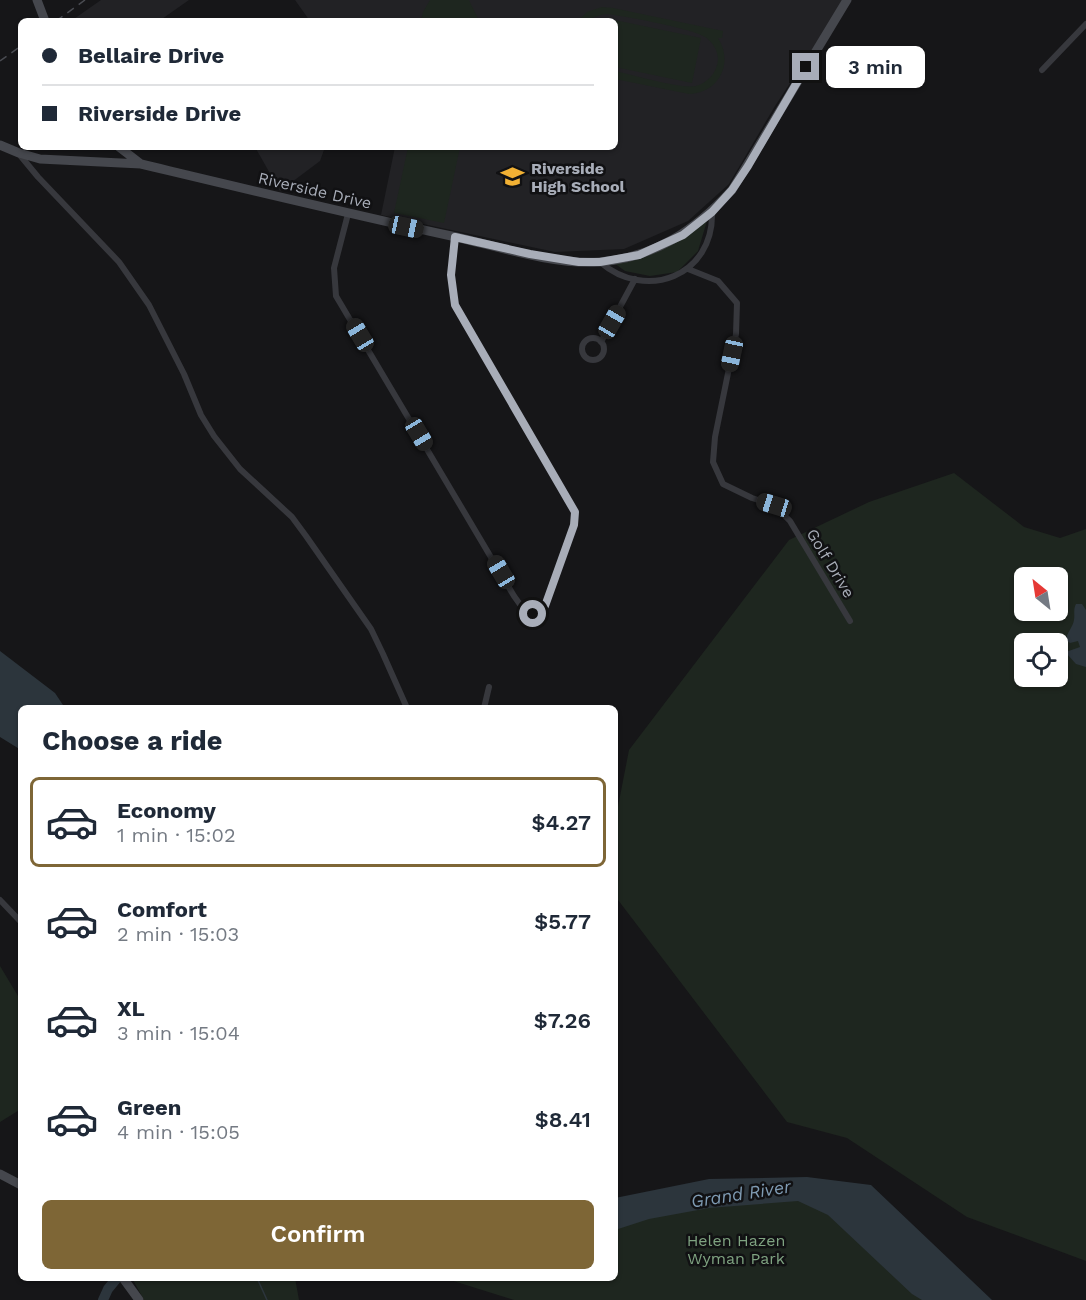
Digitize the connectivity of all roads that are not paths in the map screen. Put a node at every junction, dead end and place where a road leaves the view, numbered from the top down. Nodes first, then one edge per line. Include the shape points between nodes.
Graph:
1 (37, 0) edge
2 (847, 0) edge
3 (44, 18) edge
4 (1086, 24) edge
5 (1042, 70) dead end
6 (0, 145) edge
7 (123, 150) edge
8 (19, 153) junction
9 (141, 164) junction
10 (712, 212) junction
11 (348, 214) junction
12 (455, 237) junction
13 (600, 262) junction
14 (688, 269) junction
15 (635, 279) junction
16 (601, 342) dead end
17 (850, 621) dead end
18 (489, 687) dead end
19 (406, 705) edge
20 (485, 705) edge
21 (0, 900) edge
22 (18, 918) edge
23 (0, 1174) edge
24 (18, 1183) edge
25 (125, 1281) edge
26 (139, 1300) edge

1 - 3 main road
2 - 10 main road, Riverside Drive via 748,166
4 - 5 street
6 - 8 main road
7 - 9 main road, Riverside Drive
8 - 9 main road via 40,159
8 - 19 street via 119,262 149,306 214,436 240,469 292,517 306,536 371,629
9 - 11 main road, Riverside Drive
10 - 13 main road, Riverside Drive via 683,235 639,255
10 - 14 street via 708,240
11 - 12 main road, Riverside Drive
11 - 12 street via 334,268 336,296 514,596 524,610 533,614 545,606 575,512 455,305 451,275
12 - 13 main road, Riverside Drive via 530,254
13 - 15 street
14 - 15 street via 668,280
14 - 17 street, Golf Drive via 718,281 737,303 736,333 715,437 716,469 723,484 774,505 790,521
15 - 16 street
18 - 20 street
21 - 22 street
23 - 24 main road
25 - 26 main road

